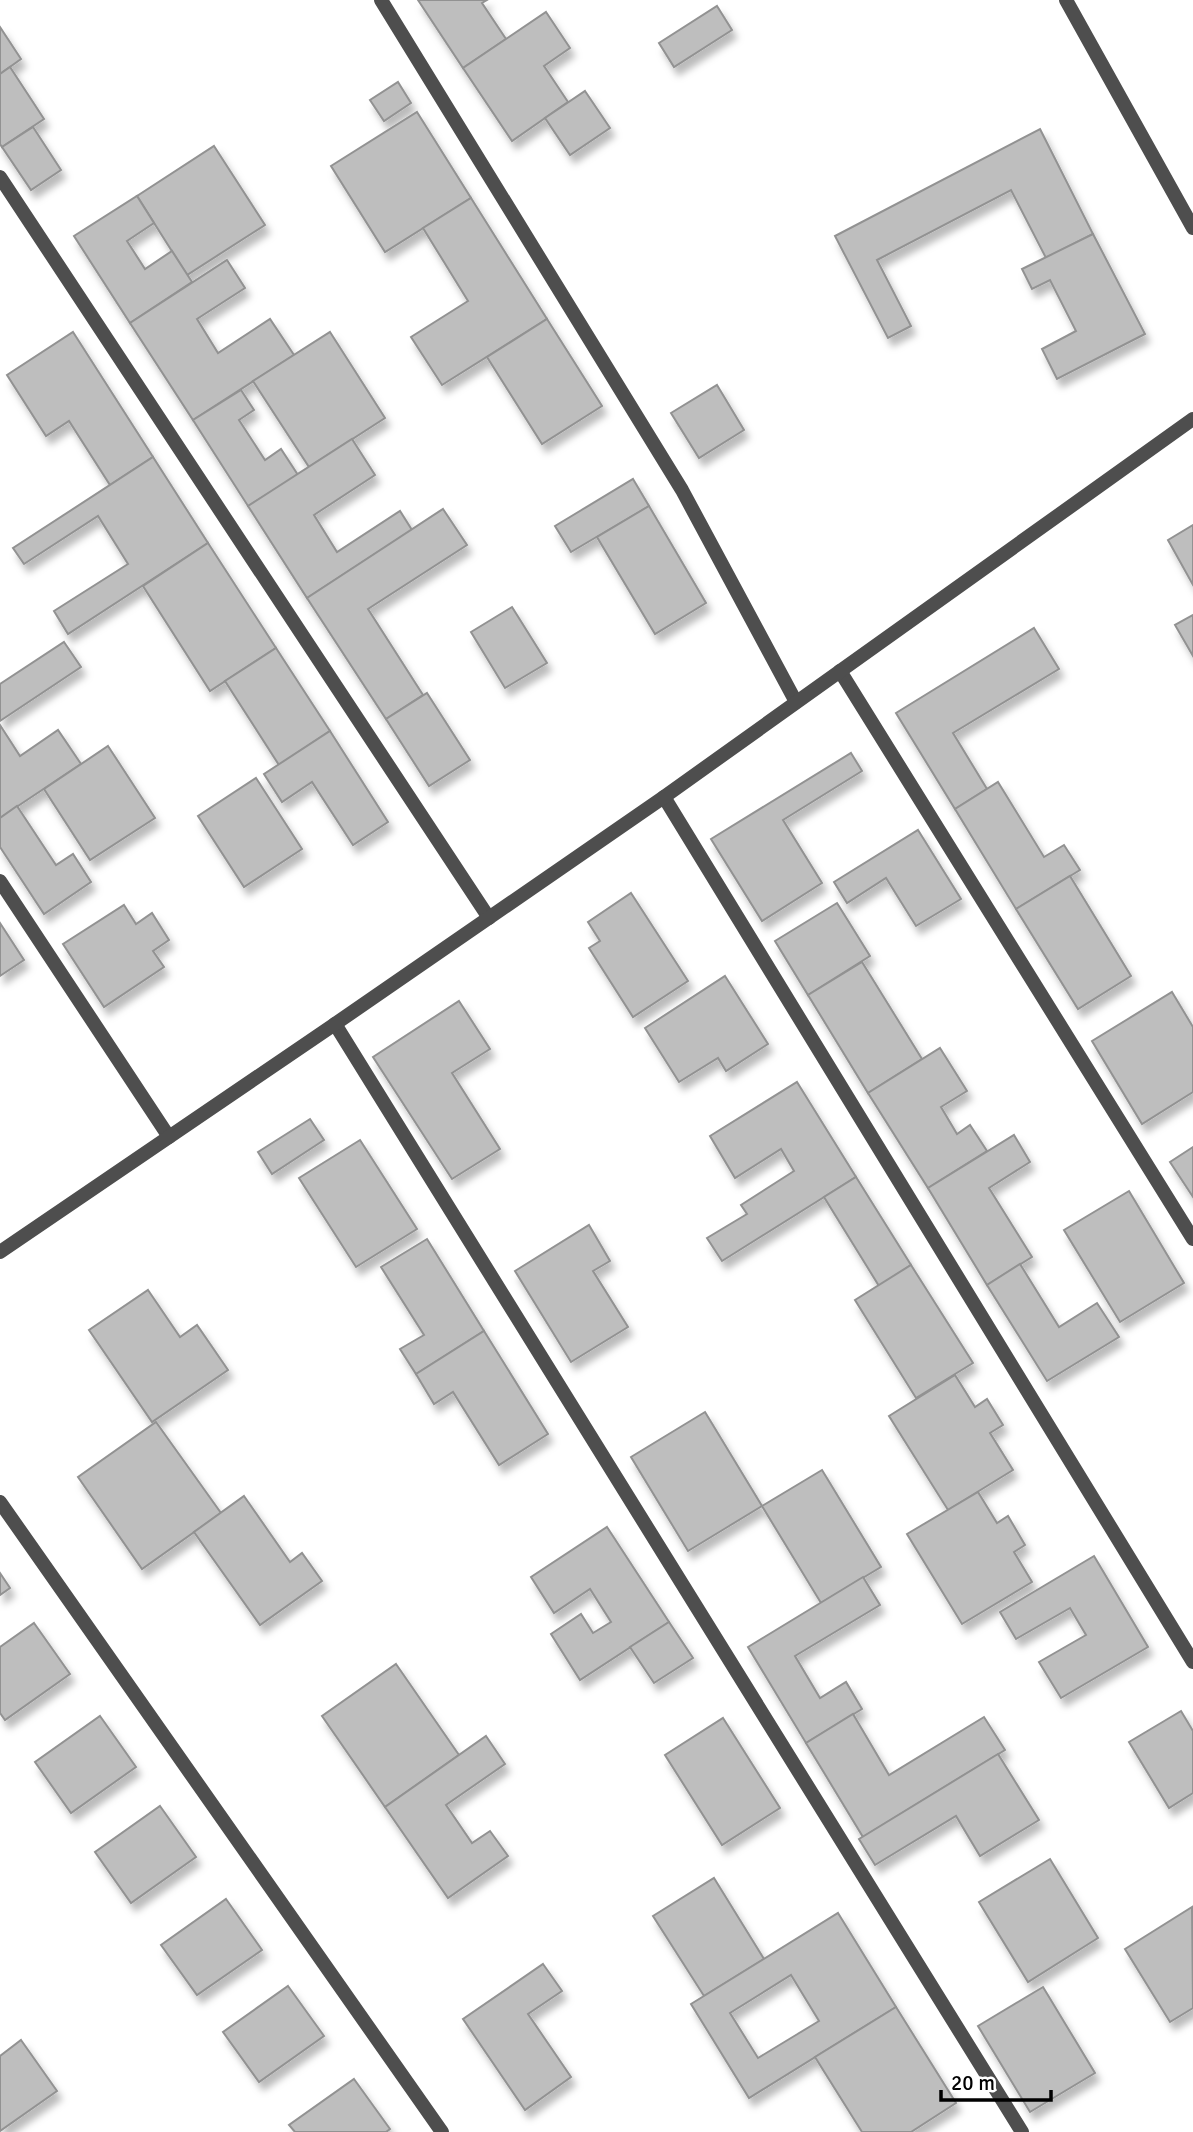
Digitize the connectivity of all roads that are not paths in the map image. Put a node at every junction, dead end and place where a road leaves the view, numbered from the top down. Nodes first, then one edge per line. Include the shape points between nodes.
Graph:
1 (381, 0) edge
2 (1066, 0) edge
3 (0, 177) edge
4 (1193, 228) edge
5 (1193, 419) edge
6 (840, 671) junction
7 (796, 702) junction
8 (664, 797) junction
9 (0, 881) edge
10 (489, 918) junction
11 (335, 1024) junction
12 (169, 1137) junction
13 (1193, 1239) edge
14 (0, 1252) edge
15 (0, 1502) edge
16 (1193, 1662) edge
17 (442, 2132) edge
18 (1022, 2132) edge

1 - 7 street via 682,490
2 - 4 street
3 - 10 street
5 - 6 street
6 - 7 street
6 - 13 street
7 - 8 street
8 - 10 street
8 - 16 street
9 - 12 street
10 - 11 street
11 - 12 street
11 - 18 street
12 - 14 street
15 - 17 street

